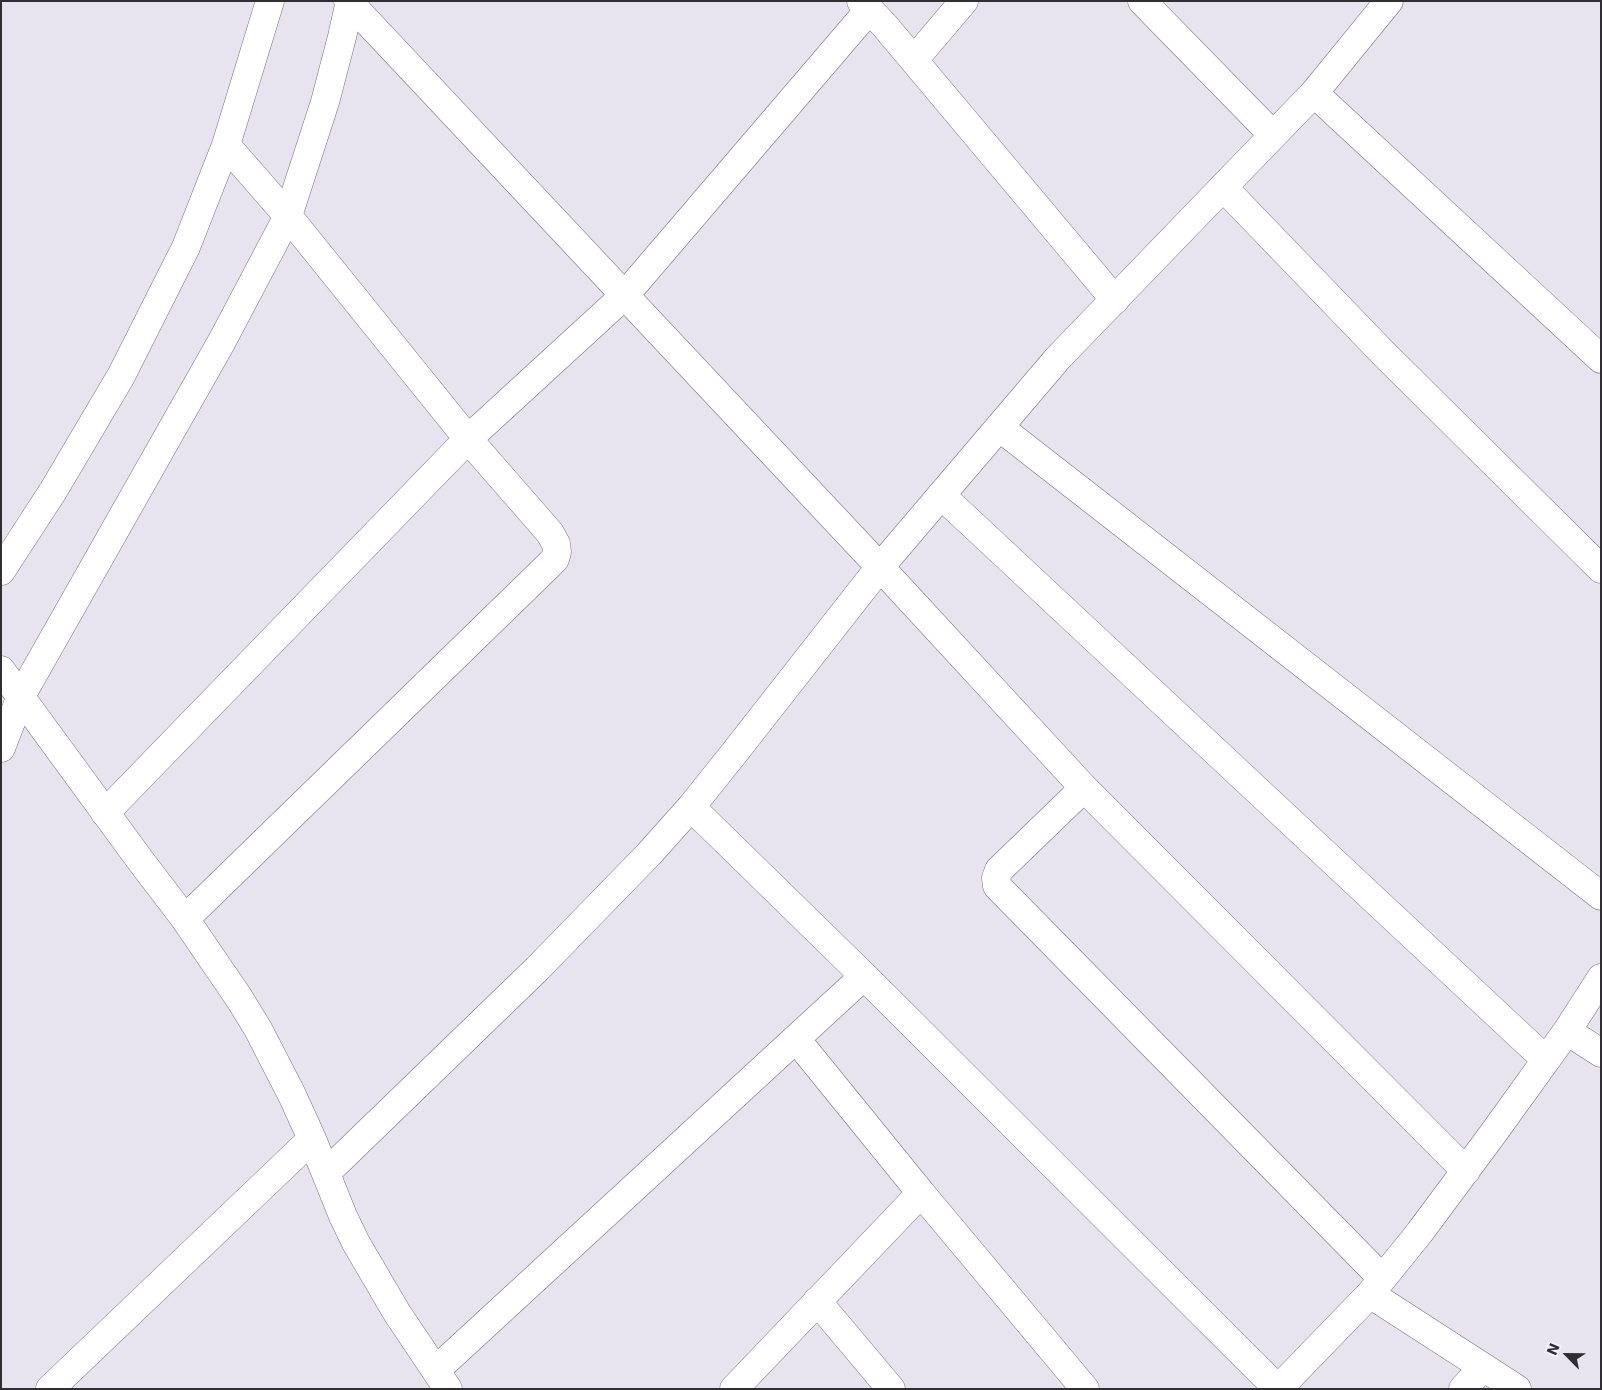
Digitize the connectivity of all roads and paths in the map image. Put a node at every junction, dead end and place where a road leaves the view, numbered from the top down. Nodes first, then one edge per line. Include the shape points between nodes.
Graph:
1 (270, 1) edge
2 (964, 1) edge
3 (1142, 1) edge
4 (1389, 1) edge
5 (349, 2) edge
6 (865, 5) edge
7 (914, 60) junction
8 (1314, 92) junction
9 (1273, 135) junction
10 (226, 145) junction
11 (1223, 187) junction
12 (288, 216) junction
13 (625, 295) junction
14 (1115, 300) junction
15 (1601, 359) edge
16 (999, 427) junction
17 (468, 439) junction
18 (941, 495) junction
19 (880, 567) junction
20 (1601, 569) edge
21 (1, 572) edge
22 (1, 670) edge
23 (21, 696) junction
24 (1, 748) edge
25 (1084, 788) junction
26 (691, 807) junction
27 (105, 813) junction
28 (1601, 896) edge
29 (185, 919) junction
30 (864, 976) junction
31 (1601, 978) edge
32 (1567, 1030) junction
33 (796, 1039) junction
34 (1601, 1053) edge
35 (1546, 1060) junction
36 (312, 1139) junction
37 (1466, 1171) junction
38 (326, 1173) junction
39 (921, 1193) junction
40 (1376, 1286) junction
41 (818, 1301) junction
42 (1483, 1366) junction
43 (442, 1380) edge
44 (50, 1389) edge
45 (734, 1389) edge
46 (891, 1389) edge
47 (1086, 1389) edge
48 (1278, 1389) edge
49 (1463, 1389) edge
50 (1517, 1389) edge

1 - 10 street
2 - 7 street
3 - 9 street
4 - 8 street
5 - 12 street via 325,102
5 - 13 street
6 - 7 street
6 - 13 street
7 - 14 street
8 - 9 street
8 - 15 street
9 - 11 street
10 - 12 street
10 - 21 street via 186,247 121,376
11 - 14 street
11 - 20 street via 1384,354
12 - 17 street
12 - 23 street via 218,350
13 - 17 street
13 - 19 street
14 - 16 street via 1058,358
16 - 18 street
16 - 28 street
17 - 27 street
17 - 29 street via 550,533 556,544 555,559
18 - 19 street
18 - 35 street
19 - 25 street
19 - 26 street
22 - 23 street
23 - 24 street
23 - 27 street
25 - 37 street
25 - 40 street via 1000,870 997,886
26 - 30 street
26 - 38 street via 537,969
27 - 29 street
29 - 36 street via 258,1029
30 - 33 street
30 - 48 street
31 - 32 street
32 - 34 street
32 - 35 street
33 - 39 street
33 - 43 street
35 - 37 street
36 - 38 street
36 - 44 street
37 - 40 street
38 - 43 street via 356,1243 397,1314
39 - 41 street
39 - 47 street
40 - 42 street
40 - 48 street
41 - 45 street
41 - 46 street
42 - 49 street
42 - 50 street

